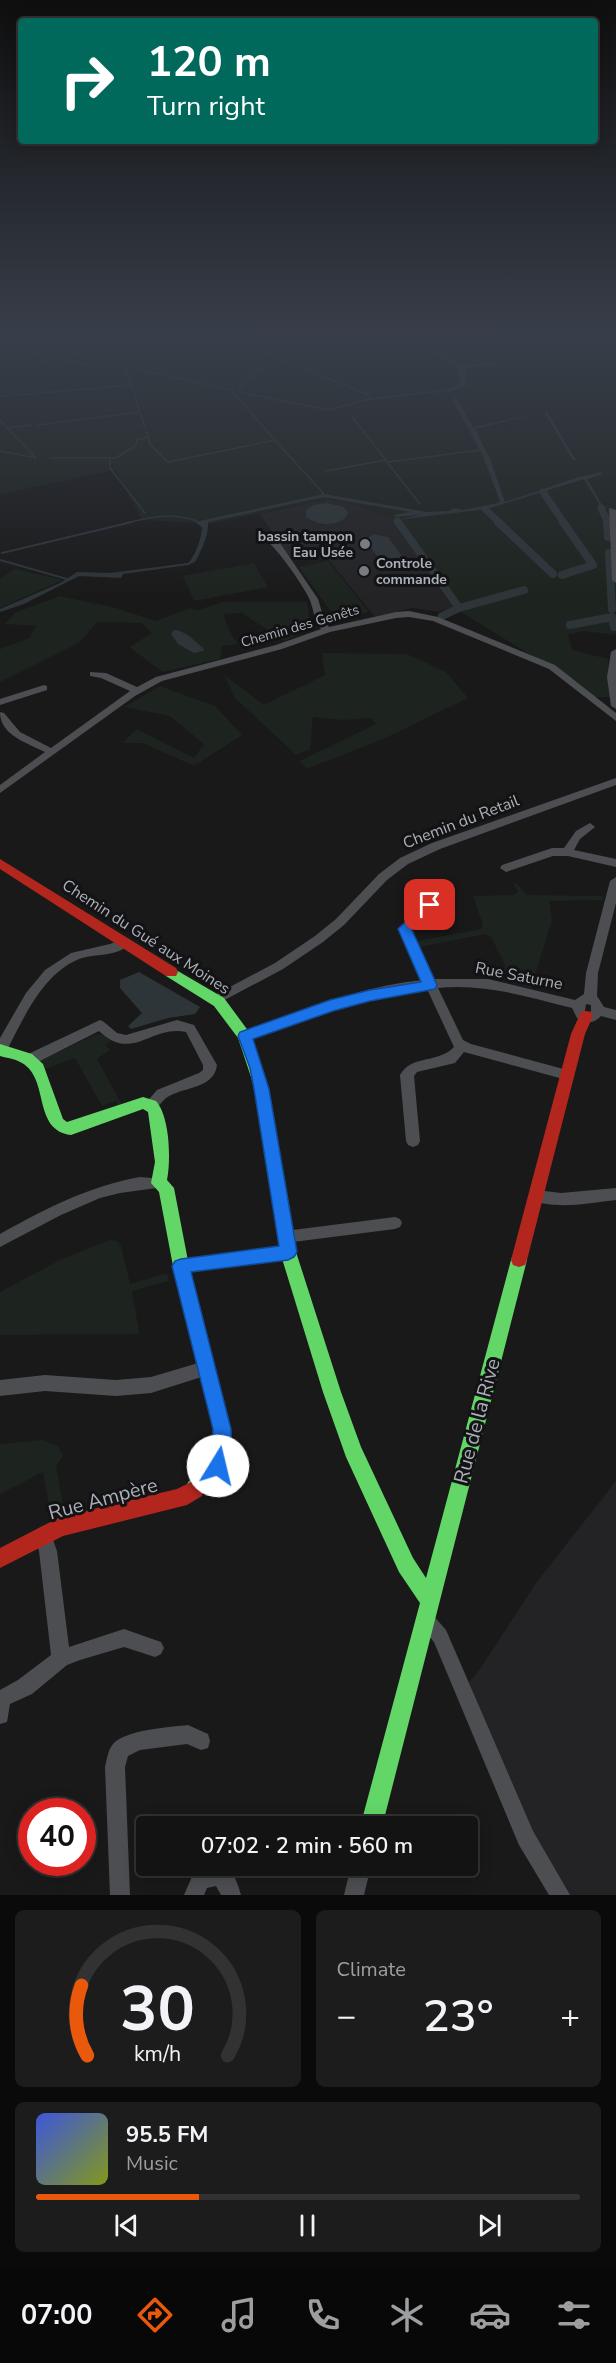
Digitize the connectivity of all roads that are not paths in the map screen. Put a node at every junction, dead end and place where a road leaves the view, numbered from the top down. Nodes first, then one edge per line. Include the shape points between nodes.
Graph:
1 (612, 510) dead end
2 (269, 538) dead end
3 (616, 580) edge
4 (327, 630) junction
5 (616, 652) edge
6 (93, 674) dead end
7 (44, 688) dead end
8 (138, 690) junction
9 (0, 702) edge
10 (616, 706) edge
11 (0, 715) edge
12 (616, 718) edge
13 (52, 752) junction
14 (616, 781) edge
15 (0, 790) edge
16 (590, 827) dead end
17 (568, 852) junction
18 (0, 863) edge
19 (616, 863) edge
20 (506, 868) dead end
21 (616, 881) edge
22 (430, 905) dead end
23 (125, 942) junction
24 (430, 985) junction
25 (215, 1000) junction
26 (588, 1011) junction
27 (616, 1016) edge
28 (245, 1036) junction
29 (2, 1044) edge
30 (462, 1046) junction
31 (29, 1060) junction
32 (567, 1075) junction
33 (151, 1105) junction
34 (413, 1141) dead end
35 (159, 1183) junction
36 (616, 1194) edge
37 (536, 1196) junction
38 (395, 1223) dead end
39 (285, 1237) junction
40 (0, 1241) edge
41 (288, 1252) junction
42 (181, 1266) junction
43 (206, 1369) junction
44 (0, 1388) edge
45 (43, 1535) junction
46 (0, 1558) edge
47 (430, 1600) junction
48 (426, 1620) junction
49 (155, 1648) dead end
50 (61, 1659) junction
51 (0, 1715) edge
52 (201, 1741) dead end
53 (374, 1816) edge
54 (359, 1876) edge
55 (120, 1895) edge
56 (194, 1895) edge
57 (231, 1895) edge
58 (354, 1895) edge
59 (560, 1895) edge

1 - 3 street
2 - 4 street via 314,599 319,619
4 - 8 street, Chemin des Genêts via 165,677
4 - 12 street, Chemin des Genêts via 396,615 422,615 552,668
5 - 10 street via 612,677
6 - 8 street
7 - 9 street
8 - 13 street, Chemin des Genêts
11 - 13 street via 16,734
13 - 15 street, Chemin des Genêts
14 - 25 street, Chemin du Retail via 404,861 382,877 319,939 279,966
16 - 17 street via 583,830
17 - 19 street
17 - 20 street via 552,852
18 - 23 street, Chemin du Gué aux Moines
21 - 26 street via 592,973 590,1000 598,1004
22 - 24 street via 405,929
23 - 25 street, Chemin du Gué aux Moines
23 - 29 street via 116,948 84,953 56,967 39,983
24 - 26 street, Rue Saturne via 489,984
24 - 28 street, Rue Saturne via 330,1006
24 - 30 street
25 - 28 street, Chemin du Gué aux Moines
26 - 27 street, Rue Saturne
26 - 32 street, Rue de la Rive
28 - 39 street, Chemin du Gué aux Moines via 262,1089
29 - 31 street
30 - 32 street
30 - 34 street via 450,1059 412,1068 406,1075
31 - 33 street via 38,1068 57,1123 64,1128 71,1129 143,1103
31 - 33 street via 100,1025 113,1037 126,1040 177,1025 190,1028 210,1065 209,1072 162,1094
32 - 37 street, Rue de la Rive
33 - 35 street via 163,1162
35 - 40 street via 115,1188 64,1208
35 - 42 street via 166,1188
36 - 37 street via 561,1199
37 - 47 street, Rue de la Rive
38 - 39 street
39 - 41 street, Chemin du Gué aux Moines
41 - 42 street
41 - 47 street, Chemin du Gué aux Moines via 353,1450 406,1565
42 - 43 street
43 - 44 street via 151,1386 45,1383
43 - 45 street, Rue Ampère via 222,1429 220,1457 212,1474 195,1491 180,1498 60,1527
45 - 46 street, Rue Ampère
45 - 50 street
47 - 48 street, Rue de la Rive
48 - 53 street, Rue de la Rive
48 - 59 street via 440,1636 526,1838
49 - 50 street via 124,1638
50 - 51 street via 25,1687 1,1699
52 - 55 street via 188,1734 139,1741 129,1744 117,1756
54 - 58 street
56 - 57 street via 201,1879 220,1875

